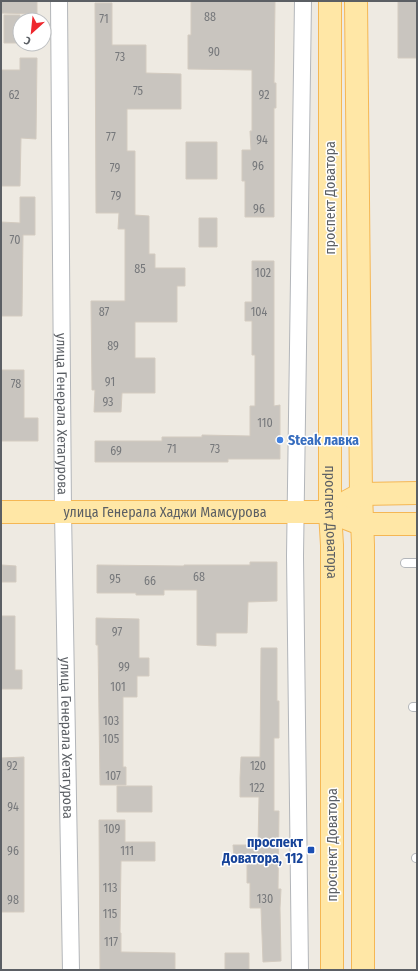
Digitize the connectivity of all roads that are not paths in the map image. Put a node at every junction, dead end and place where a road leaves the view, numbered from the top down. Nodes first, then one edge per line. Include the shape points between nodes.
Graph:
1 (59, 1) edge
2 (303, 1) edge
3 (330, 1) edge
4 (356, 1) edge
5 (417, 493) edge
6 (361, 494) junction
7 (1, 512) edge
8 (63, 512) junction
9 (295, 512) junction
10 (330, 512) junction
11 (361, 524) junction
12 (417, 524) edge
13 (405, 563) dead end
14 (417, 563) edge
15 (71, 970) edge
16 (300, 970) edge
17 (332, 970) edge
18 (363, 970) edge

1 - 8 street, улица Генерала Хетагурова
2 - 9 street, проспект Доватора
3 - 10 main road, проспект Доватора
4 - 6 main road, проспект Доватора
5 - 6 main road
6 - 10 main road
6 - 11 main road, проспект Доватора
7 - 8 main road, улица Генерала Хаджи Мамсурова
8 - 9 main road, улица Генерала Хаджи Мамсурова
8 - 15 street, улица Генерала Хетагурова
9 - 10 main road, улица Генерала Хаджи Мамсурова
9 - 16 street, проспект Доватора
10 - 11 main road, улица Генерала Хаджи Мамсурова
10 - 17 main road, проспект Доватора
11 - 12 main road, улица Генерала Хаджи Мамсурова
11 - 18 main road, проспект Доватора
13 - 14 lane

